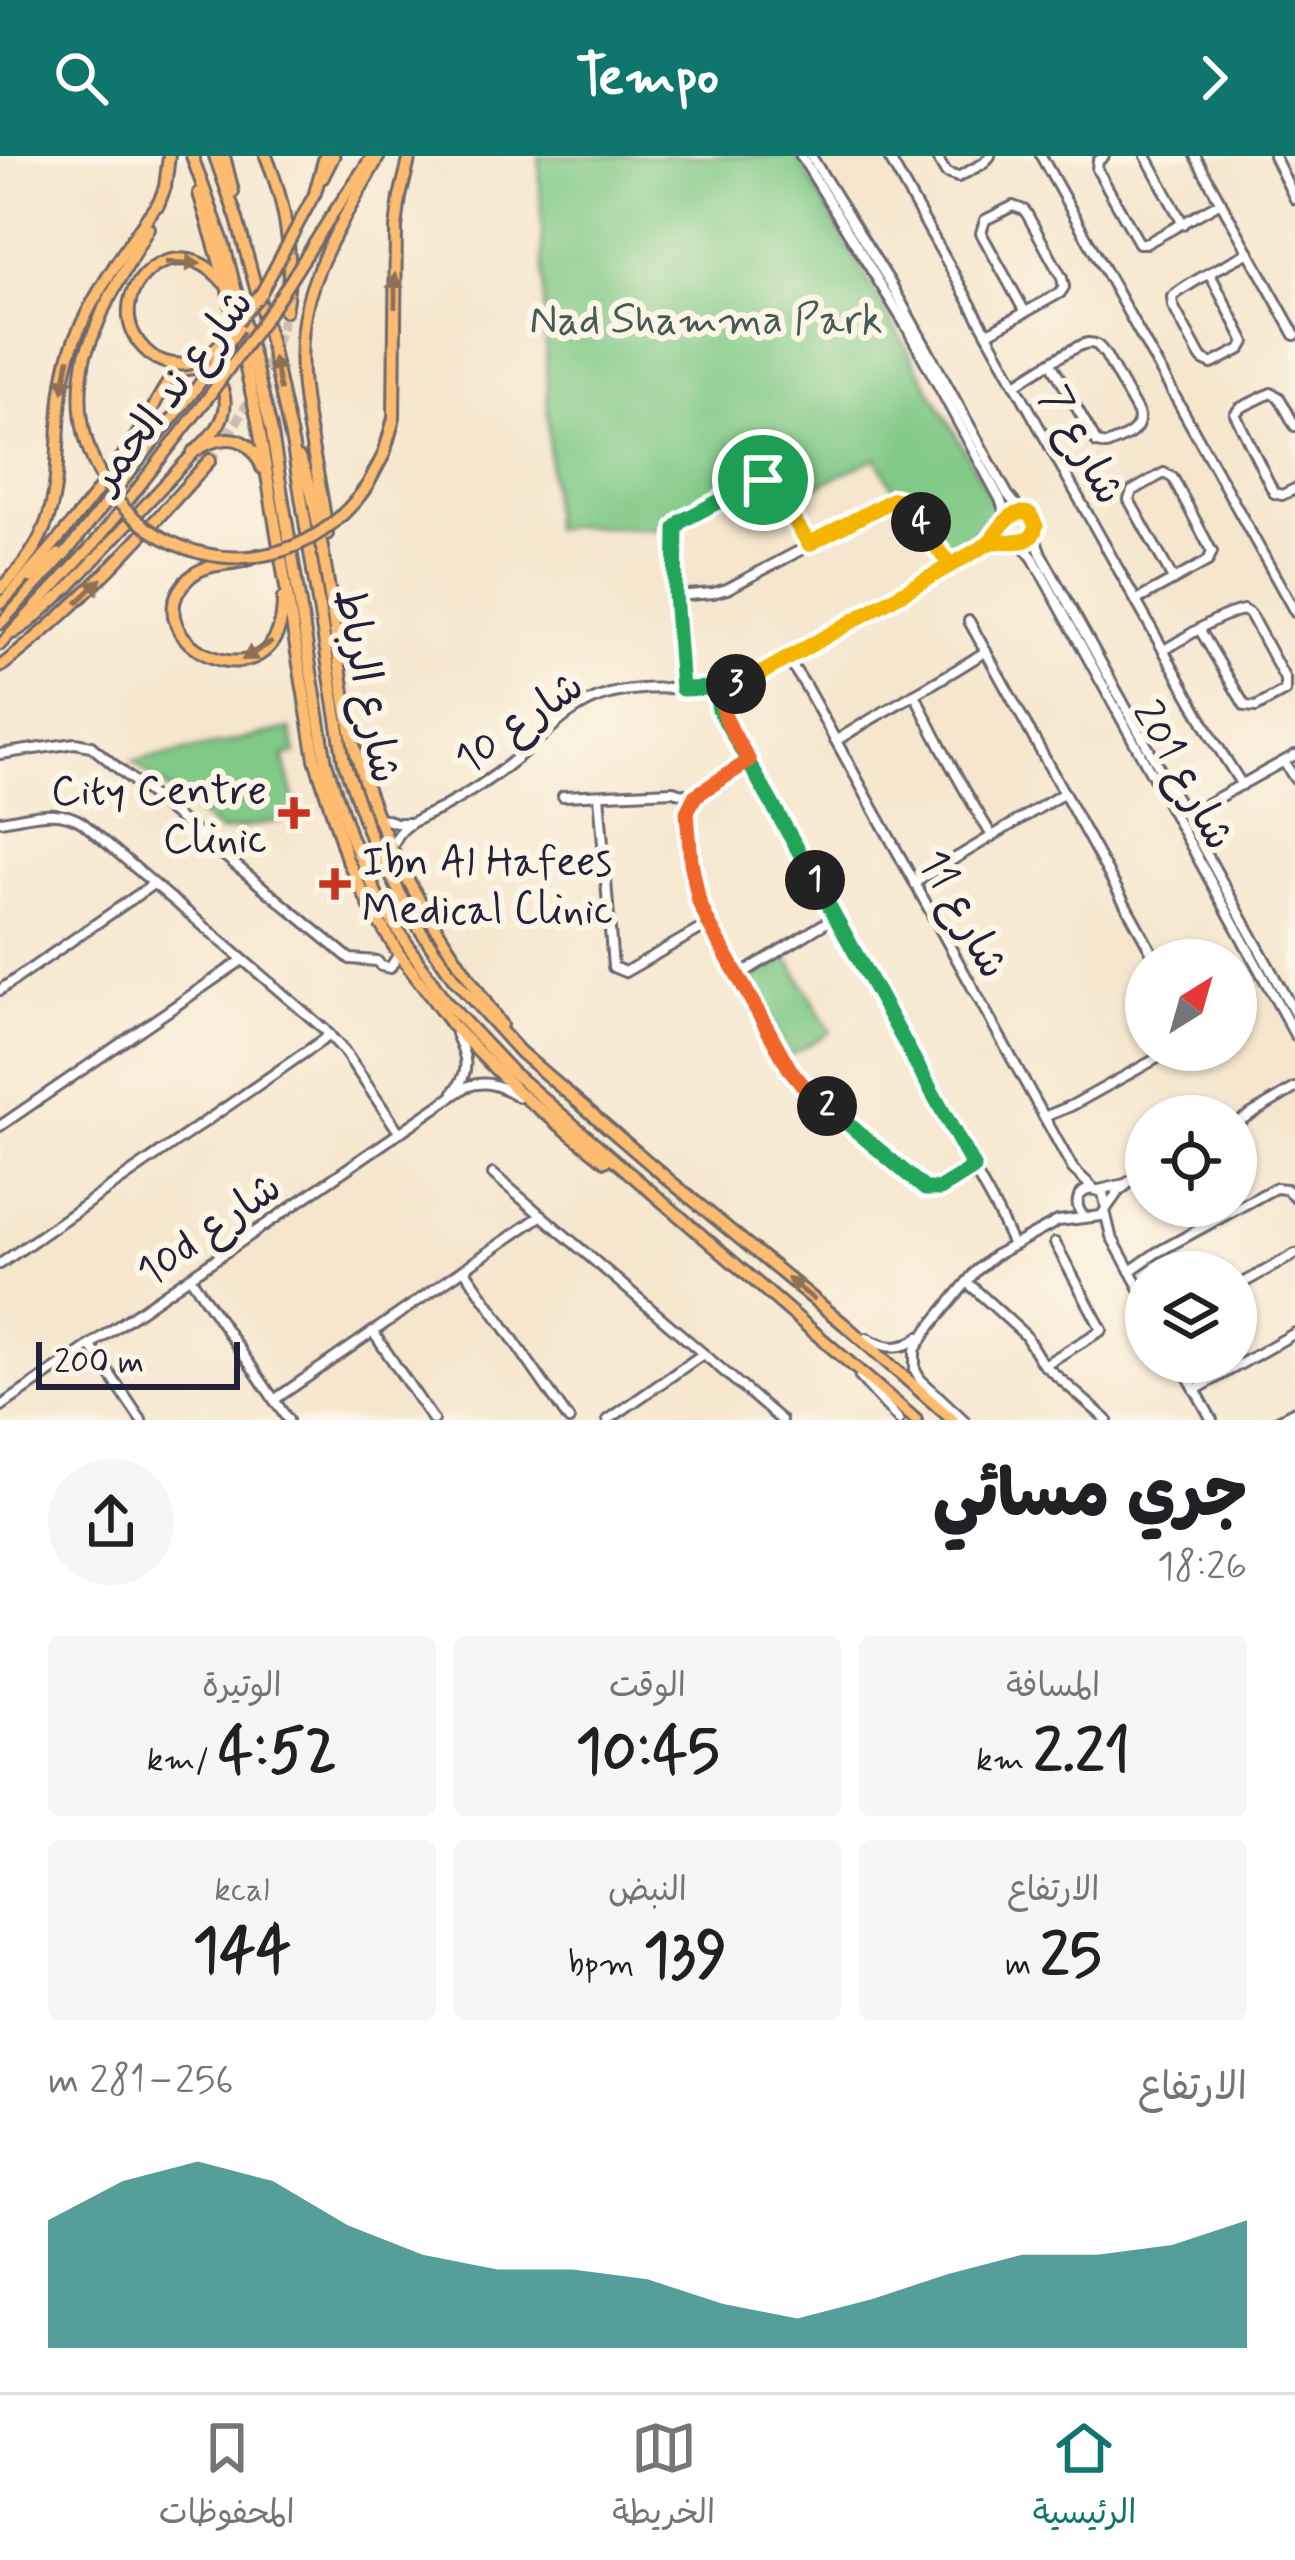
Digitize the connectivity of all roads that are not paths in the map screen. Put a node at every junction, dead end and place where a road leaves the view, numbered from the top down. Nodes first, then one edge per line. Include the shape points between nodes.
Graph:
1 (170, 156) edge
2 (219, 156) edge
3 (266, 156) edge
4 (325, 156) edge
5 (334, 156) edge
6 (376, 156) edge
7 (410, 156) edge
8 (800, 156) edge
9 (811, 156) edge
10 (888, 156) edge
11 (936, 156) edge
12 (990, 156) edge
13 (1041, 156) edge
14 (1104, 156) edge
15 (1146, 156) edge
16 (1195, 156) edge
17 (1274, 156) edge
18 (194, 161) edge
19 (314, 193) junction
20 (1295, 199) edge
21 (160, 200) junction
22 (1221, 202) junction
23 (1183, 224) junction
24 (1249, 252) junction
25 (1210, 274) junction
26 (228, 290) junction
27 (262, 293) junction
28 (285, 311) tunnel mouth
29 (1024, 312) junction
30 (988, 333) junction
31 (1295, 334) edge
32 (1051, 363) junction
33 (1016, 384) junction
34 (1295, 426) edge
35 (292, 447) junction
36 (194, 452) junction
37 (210, 460) tunnel mouth
38 (271, 489) junction
39 (1295, 489) edge
40 (1021, 512) junction
41 (1006, 521) junction
42 (82, 534) junction
43 (1034, 535) junction
44 (1016, 541) junction
45 (988, 544) junction
46 (807, 545) junction
47 (282, 553) junction
48 (258, 554) junction
49 (948, 566) junction
50 (328, 573) junction
51 (1173, 579) junction
52 (0, 589) edge
53 (675, 594) junction
54 (1137, 600) junction
55 (1, 604) edge
56 (1295, 612) edge
57 (969, 620) dead end
58 (0, 624) edge
59 (1200, 629) junction
60 (14, 633) junction
61 (0, 645) edge
62 (1164, 650) junction
63 (987, 654) junction
64 (791, 656) junction
65 (0, 667) edge
66 (718, 687) junction
67 (678, 689) junction
68 (912, 696) junction
69 (834, 738) junction
70 (0, 754) edge
71 (1289, 758) edge
72 (750, 764) junction
73 (1295, 768) edge
74 (1295, 779) edge
75 (1240, 786) junction
76 (599, 795) junction
77 (563, 796) dead end
78 (1066, 796) junction
79 (691, 801) junction
80 (1180, 802) junction
81 (1203, 806) junction
82 (377, 816) junction
83 (0, 821) edge
84 (411, 823) junction
85 (1192, 825) junction
86 (990, 837) junction
87 (392, 854) junction
88 (912, 880) junction
89 (153, 885) junction
90 (837, 920) junction
91 (709, 924) junction
92 (1144, 939) edge
93 (399, 954) junction
94 (241, 961) junction
95 (736, 974) junction
96 (0, 990) edge
97 (1295, 1014) edge
98 (452, 1025) junction
99 (1295, 1035) edge
100 (330, 1036) junction
101 (520, 1052) junction
102 (1134, 1071) edge
103 (1295, 1088) edge
104 (449, 1098) junction
105 (1257, 1111) edge
106 (542, 1112) junction
107 (1046, 1120) junction
108 (0, 1126) edge
109 (399, 1132) junction
110 (1073, 1169) junction
111 (975, 1171) junction
112 (493, 1174) dead end
113 (1125, 1184) edge
114 (1125, 1186) edge
115 (1096, 1189) junction
116 (655, 1195) junction
117 (1295, 1197) edge
118 (1077, 1199) junction
119 (1106, 1210) junction
120 (542, 1215) junction
121 (1088, 1219) junction
122 (1053, 1224) junction
123 (1114, 1242) junction
124 (1015, 1244) junction
125 (1055, 1244) dead end
126 (1160, 1251) edge
127 (1295, 1255) edge
128 (1125, 1262) edge
129 (0, 1264) edge
130 (464, 1269) junction
131 (1257, 1276) edge
132 (190, 1277) junction
133 (967, 1282) junction
134 (844, 1325) junction
135 (929, 1328) junction
136 (373, 1332) junction
137 (1295, 1333) edge
138 (90, 1346) junction
139 (704, 1354) junction
140 (849, 1361) junction
141 (1045, 1365) junction
142 (1192, 1383) edge
143 (1194, 1387) junction
144 (274, 1400) junction
145 (0, 1407) edge
146 (1295, 1411) edge
147 (141, 1420) edge
148 (288, 1420) edge
149 (434, 1420) edge
150 (569, 1420) edge
151 (608, 1420) edge
152 (782, 1420) edge
153 (899, 1420) edge
154 (916, 1420) edge
155 (953, 1420) edge
156 (964, 1420) edge
157 (1107, 1420) edge
158 (1212, 1420) edge
159 (1278, 1420) edge

1 - 21 highway
35 -> 2 highway, شارع الرباط
3 - 28 highway via 289,236
4 - 19 highway
5 - 19 main road, شارع ند الحمر
6 - 50 highway via 316,277 302,334
6 - 60 main road, شارع ند الحمر, bridge via 204,404
48 -> 7 highway, bridge via 317,535 344,515 384,454 394,418 396,228
8 - 41 street via 911,334
9 - 40 street
10 - 30 street, شارع 7
11 - 12 street via 958,177
13 - 56 street
14 - 23 street via 1097,170 1136,241 1147,244
15 - 23 street
16 - 22 street
17 - 20 street
18 - 26 highway
18 - 116 highway, شارع الرباط via 271,428 323,749 351,838 383,908 445,1001 511,1071
19 - 27 main road, شارع ند الحمر, bridge
21 - 48 highway, bridge via 85,356 82,431 93,465 146,529 222,556
21 -> 52 highway via 77,332 65,374 52,510 31,556
22 - 23 street
22 - 24 street
24 - 25 street
24 - 31 street
25 - 25 street via 1172,302 1212,364 1241,349 1245,338
27 -> 26 highway, bridge via 204,358 178,365 136,340 132,294 166,261 209,267
26 - 38 highway
27 - 42 main road, شارع ند الحمر, bridge
29 - 29 street via 1060,293 1064,282 1024,210 1013,206 986,220 981,233
29 - 30 street
30 - 33 street, شارع 7
32 - 32 street via 1085,344 1100,347 1139,425 1110,444 1097,443
32 - 33 street
33 - 54 street, شارع 7
34 - 39 street via 1271,394 1234,414 1274,493
35 - 50 highway via 313,491
35 - 101 highway, شارع الرباط via 339,739 364,821 435,952
36 - 38 highway via 219,438 243,443 260,459
36 - 55 main road via 227,404 217,380 194,370 171,378 94,496
36 - 60 main road via 69,587
65 -> 37 highway via 85,595
38 - 47 highway
40 - 41 street
40 - 43 street via 1035,521
41 - 44 street
41 - 45 street, شارع 10
42 - 55 main road
42 - 58 main road, شارع ند الحمر
43 - 44 street
43 - 80 street, شارع 201
44 - 45 street, شارع 10
44 - 99 street, شارع 201 via 1033,558
45 - 49 street, شارع 10
46 - 49 street via 897,499 912,506
46 - 53 street via 728,589
46 - 53 street via 773,486 755,482 682,521 674,535
47 -> 48 highway, bridge via 283,620 269,647 224,662 191,647 174,614 179,591 211,565
47 - 93 highway via 327,801 347,859
49 - 64 street, شارع 10
50 - 82 highway via 350,727
51 - 51 street via 1213,552 1164,473 1129,500
51 - 54 street
53 - 67 street
54 - 62 street, شارع 7
57 - 63 street
59 - 59 street via 1246,612 1285,691 1245,706
59 - 62 street
60 - 61 main road, شارع ند الحمر
62 - 75 street, شارع 7
63 - 68 street
63 - 78 street
64 - 66 street, شارع 10
64 - 69 street, شارع 11
66 - 67 street, شارع 10
66 - 72 street
67 - 84 street, شارع 10 via 619,692 580,706 498,773
68 - 69 street
68 - 86 street
69 - 88 street, شارع 11
70 - 93 street via 75,743 98,750 350,958 390,968
71 - 73 street
71 - 74 street
71 - 75 street
72 - 79 street
72 - 90 street
75 - 81 street
76 - 77 street
76 - 79 street via 673,791
76 - 91 street via 613,968 625,972
78 - 86 street
78 - 92 street
79 - 91 street via 692,875
80 - 81 street
80 - 85 street, شارع 201
81 - 85 street
82 - 84 street
82 - 87 highway
83 - 89 street via 69,814
84 - 87 street
85 - 97 street, شارع 201
86 - 88 street
87 - 101 highway
88 - 107 street, شارع 11
89 - 94 street
89 - 96 street
90 - 95 street
90 - 111 street
91 - 95 street
93 - 98 highway
94 - 100 street
94 - 108 street
95 - 111 street via 802,1084 922,1187 934,1190
98 - 104 street via 467,1063
98 - 106 highway
100 - 109 street
100 - 129 street
134 -> 101 highway, شارع الرباط
102 - 107 street
103 - 105 street
104 - 106 street, 10d شارع via 486,1082
104 - 109 street, 10d شارع
106 - 116 highway
107 - 110 street, شارع 11
109 - 132 street, 10d شارع
110 - 115 street, شارع 11
110 - 118 street, شارع 11
111 - 124 street
112 - 120 street
113 - 115 street
114 - 119 street
115 - 118 street
115 - 119 street
116 - 140 highway, شارع الرباط
117 - 126 street via 1275,1188
118 - 121 street
118 - 122 street
119 - 121 street
119 - 123 street
120 - 130 street
120 - 139 street
121 - 122 street
121 - 123 street
122 - 124 street
123 - 128 street
124 - 133 street
125 - 141 street via 1102,1330
127 - 131 street
130 - 136 street
130 - 150 street
132 - 138 street, 10d شارع
132 - 144 street
133 - 135 street
133 - 141 street
134 - 135 street via 887,1347 907,1345
134 - 155 highway, شارع الرباط
135 - 156 street via 915,1350 915,1370
136 - 144 street
136 - 149 street
137 - 143 street
138 - 145 street, 10d شارع
138 - 147 street
139 - 151 street
139 - 152 street
140 - 153 street
140 - 154 highway, شارع الرباط
141 - 157 street
142 - 143 street
143 - 158 street
144 - 148 street
146 - 159 street

